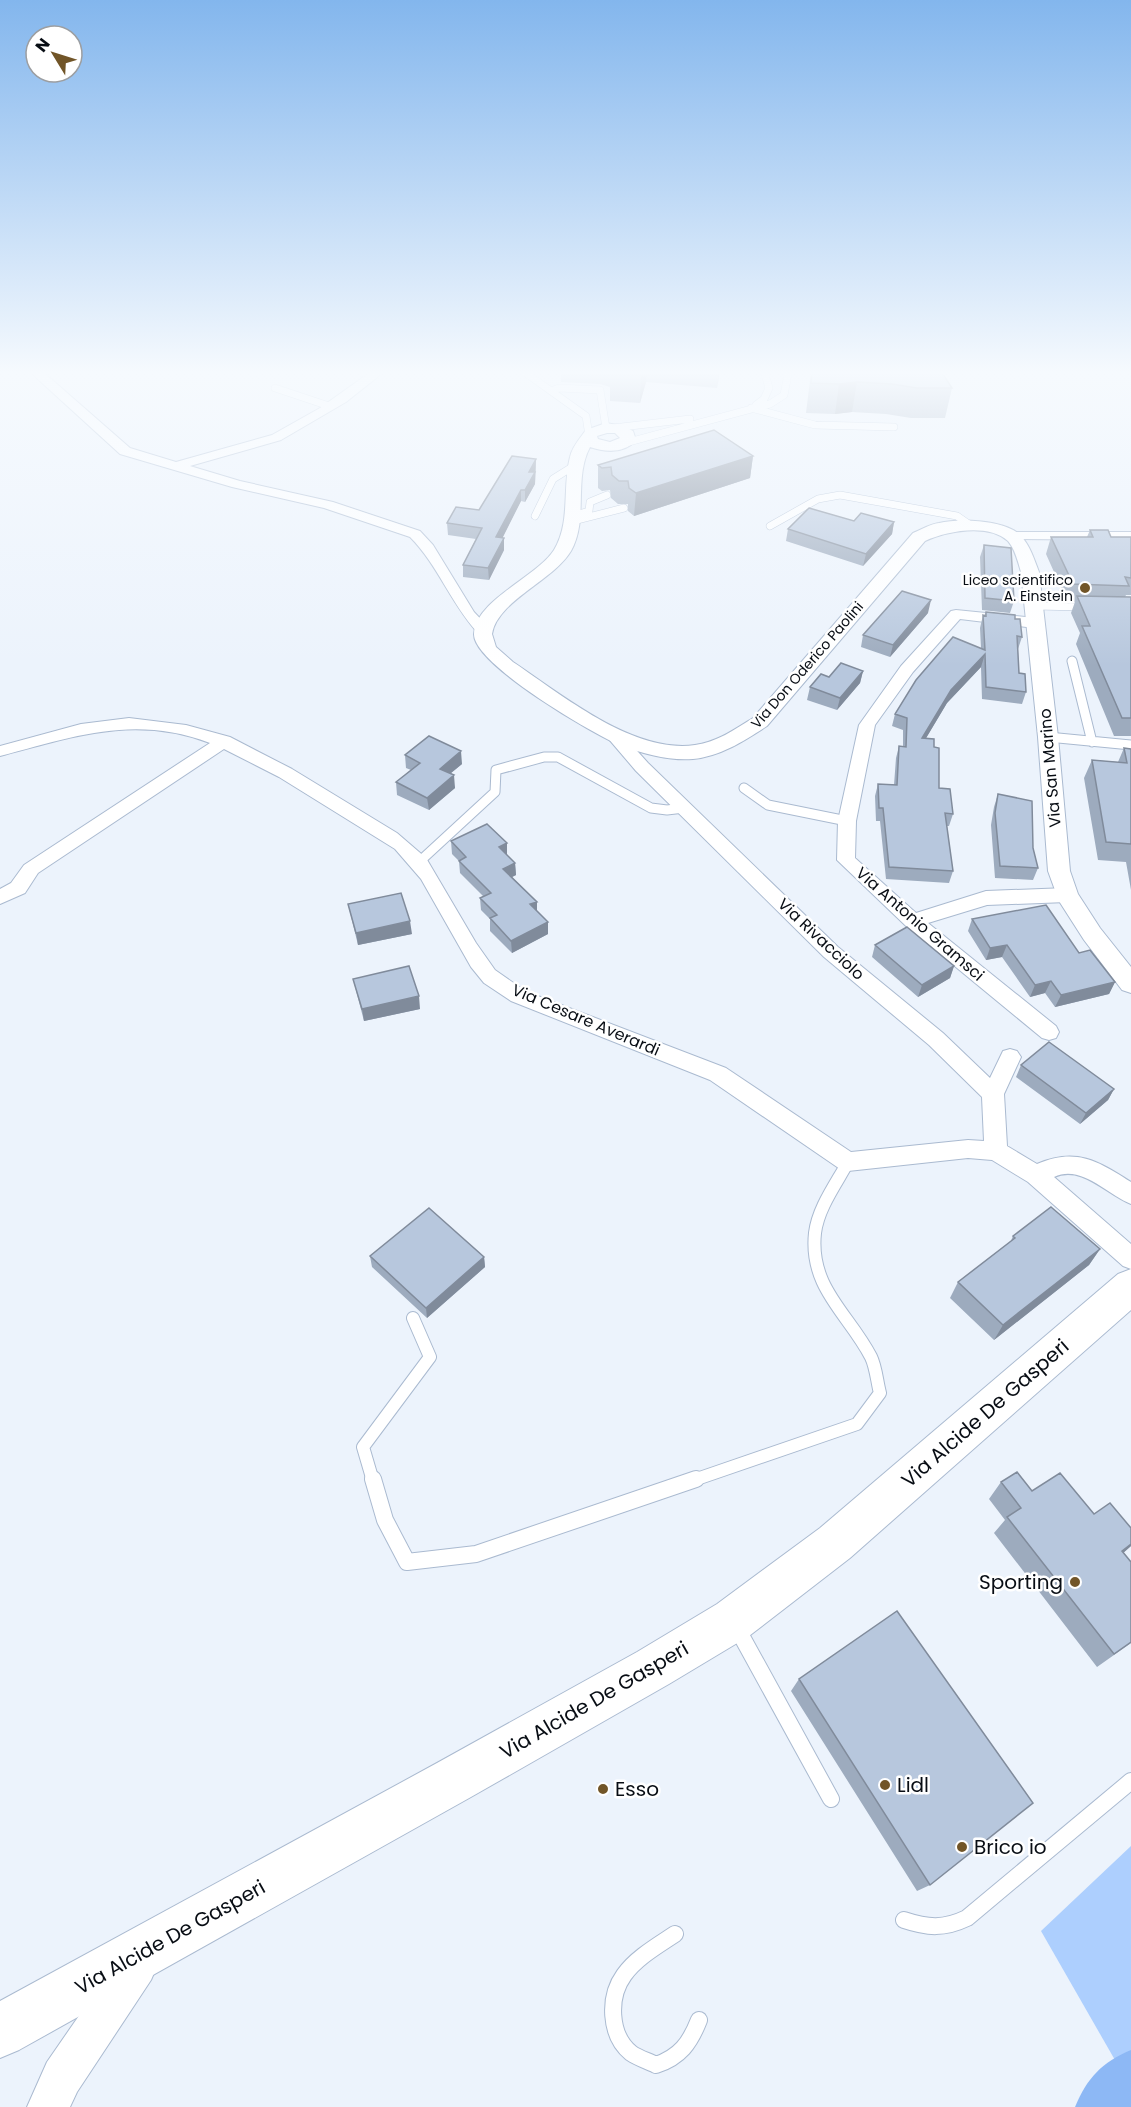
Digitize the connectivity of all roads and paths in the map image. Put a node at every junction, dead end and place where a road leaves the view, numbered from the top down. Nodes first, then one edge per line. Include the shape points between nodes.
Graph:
1 (187, 469) edge
2 (580, 469) edge
3 (576, 472) junction
4 (607, 495) dead end
5 (624, 508) dead end
6 (536, 516) dead end
7 (573, 518) junction
8 (970, 525) junction
9 (770, 526) dead end
10 (1012, 536) junction
11 (1131, 536) edge
12 (1096, 608) edge
13 (1034, 615) junction
14 (483, 630) junction
15 (1072, 661) dead end
16 (615, 737) junction
17 (1048, 737) junction
18 (224, 741) junction
19 (1092, 742) junction
20 (1131, 745) edge
21 (0, 751) edge
22 (744, 788) dead end
23 (684, 808) junction
24 (847, 821) junction
25 (419, 862) junction
26 (1067, 895) junction
27 (0, 897) edge
28 (913, 921) junction
29 (1131, 984) edge
30 (1049, 1032) dead end
31 (1010, 1058) dead end
32 (993, 1094) junction
33 (996, 1151) junction
34 (848, 1162) junction
35 (1036, 1175) junction
36 (1131, 1194) edge
37 (1131, 1259) edge
38 (1131, 1286) edge
39 (413, 1318) dead end
40 (733, 1620) junction
41 (1131, 1781) edge
42 (831, 1799) dead end
43 (904, 1920) dead end
44 (675, 1934) dead end
45 (148, 1950) junction
46 (699, 2020) dead end
47 (0, 2031) edge
48 (48, 2107) edge

1 - 14 street via 328,505 415,534
2 - 3 street
3 - 6 lane via 553,479
3 - 7 street
4 - 7 lane via 590,502 589,511
5 - 7 lane
7 - 14 street via 557,560 490,616
8 - 9 lane via 957,516 840,495 819,499
8 - 10 street, Via Don Oderico Paolini
8 - 16 street, Via Don Oderico Paolini via 941,527 919,537 760,722 742,737 707,750 666,752
10 - 11 street
10 - 13 street, Via San Marino via 1021,547 1030,572
12 - 13 lane
13 - 17 street, Via San Marino
13 - 24 street, Via Antonio Gramsci via 956,614 908,669 867,725
14 - 16 street, Via Don Oderico Paolini via 484,642 492,655
15 - 19 lane
16 - 23 street, Via Rivacciolo
17 - 19 lane
17 - 26 street, Via San Marino via 1059,871
18 - 21 street, Via Cesare Averardi via 129,723 101,726
18 - 25 street, Via Cesare Averardi via 265,760 398,843
18 - 27 street via 31,870 18,888
19 - 20 lane
22 - 24 lane via 768,805
23 - 25 lane via 651,807 558,757 544,757 496,770 495,792
23 - 32 street, Via Rivacciolo via 831,952 936,1040
24 - 28 street, Via Antonio Gramsci via 846,860
25 - 34 street, Via Cesare Averardi via 489,976 518,996 718,1074
26 - 28 street via 986,898
26 - 29 street, Via San Marino
28 - 30 street, Via Antonio Gramsci
31 - 32 street
32 - 33 street
33 - 34 street via 968,1149
33 - 35 street
34 - 39 lane via 823,1208 815,1232 815,1260 828,1295 872,1358 880,1393 857,1424 476,1554 407,1562 385,1520 363,1447 430,1357
35 - 36 street via 1058,1165 1090,1168
35 - 37 street
38 - 40 main road, Via Alcide De Gasperi via 835,1543
40 - 42 lane
40 - 45 main road, Via Alcide De Gasperi
41 - 43 lane via 951,1928 928,1929
44 - 46 lane via 645,1954 619,1981 612,2013 618,2036 630,2052 656,2065 674,2059 691,2041
45 - 47 main road, Via Alcide De Gasperi
45 - 48 street via 62,2077

